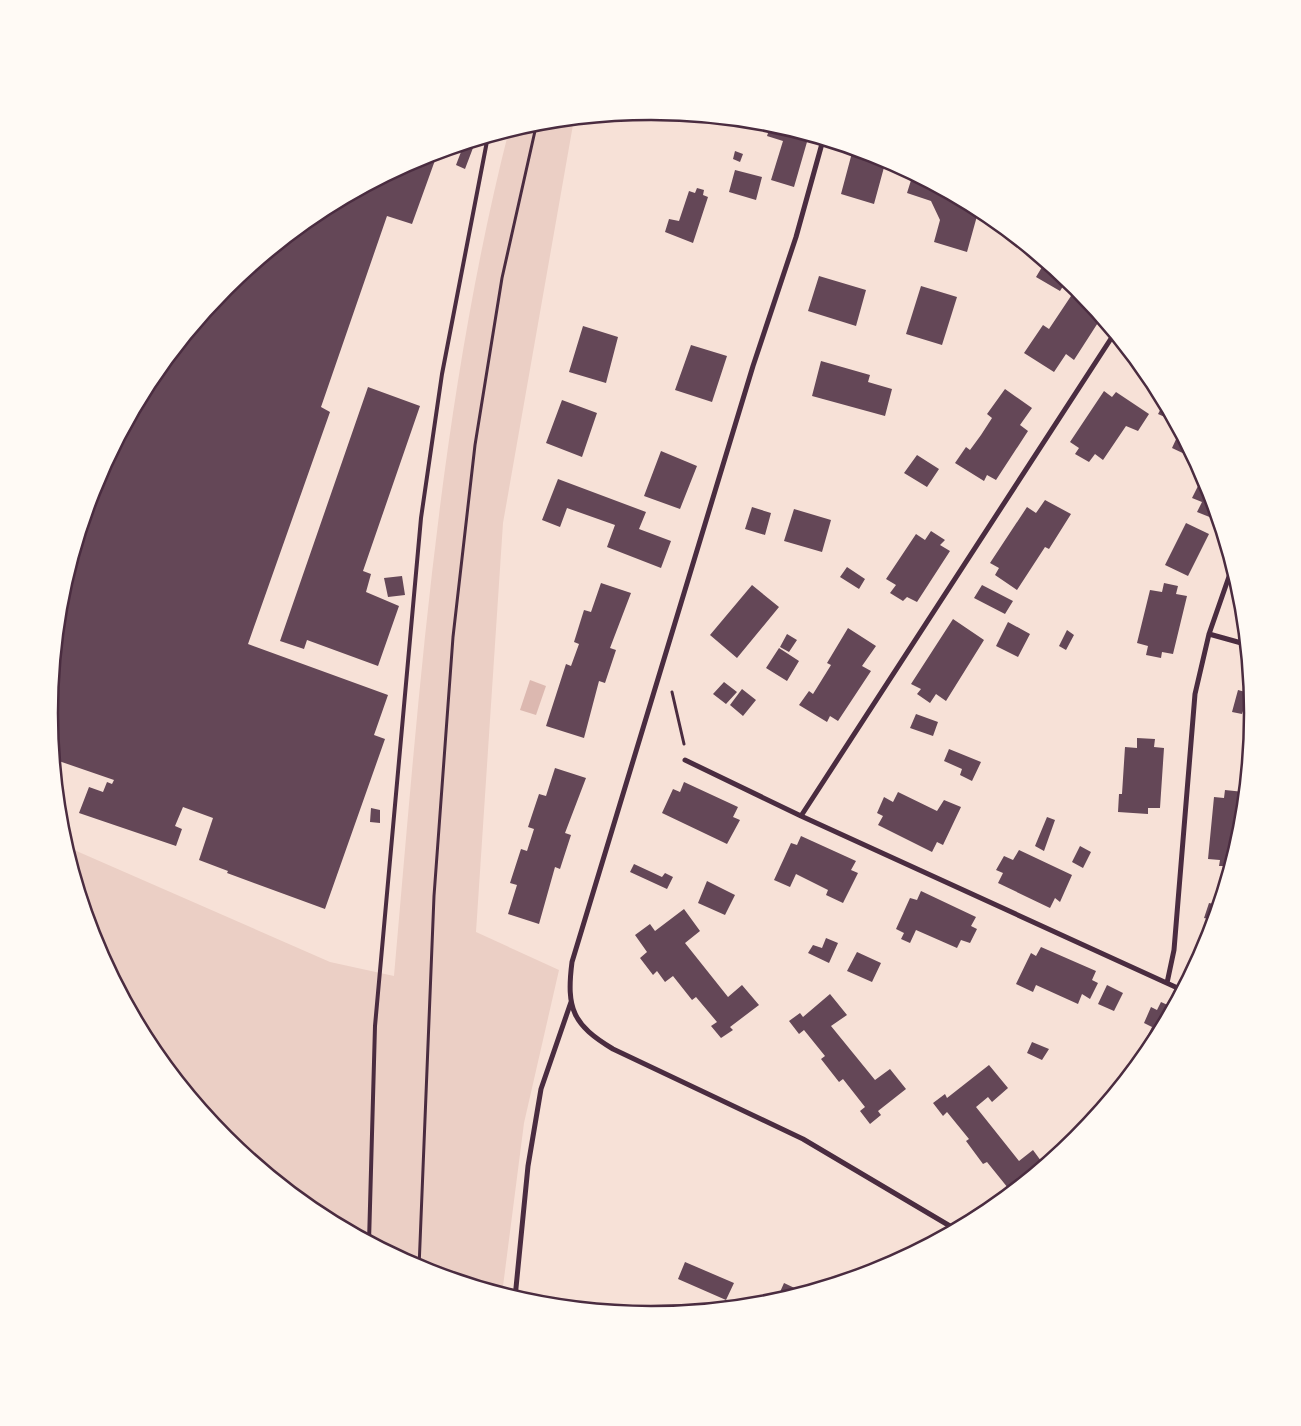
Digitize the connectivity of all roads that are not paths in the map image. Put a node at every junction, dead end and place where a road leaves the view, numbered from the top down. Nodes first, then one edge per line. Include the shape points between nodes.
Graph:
1 (487, 143) edge
2 (822, 145) edge
3 (1110, 339) edge
4 (1228, 580) edge
5 (1209, 634) junction
6 (1239, 642) edge
7 (685, 760) road end
8 (801, 816) junction
9 (1167, 983) junction
10 (1176, 987) edge
11 (571, 1002) junction
12 (949, 1226) edge
13 (369, 1235) edge
14 (516, 1290) edge

1 - 13 lane via 442,374 421,518 376,1026
2 - 11 street via 572,962
3 - 8 street
4 - 5 street
5 - 6 street
5 - 9 street via 1195,694 1174,950
7 - 8 street
8 - 9 street
9 - 10 street
11 - 12 street via 577,1019 590,1035 613,1050 802,1138
11 - 14 street via 541,1089 528,1166

